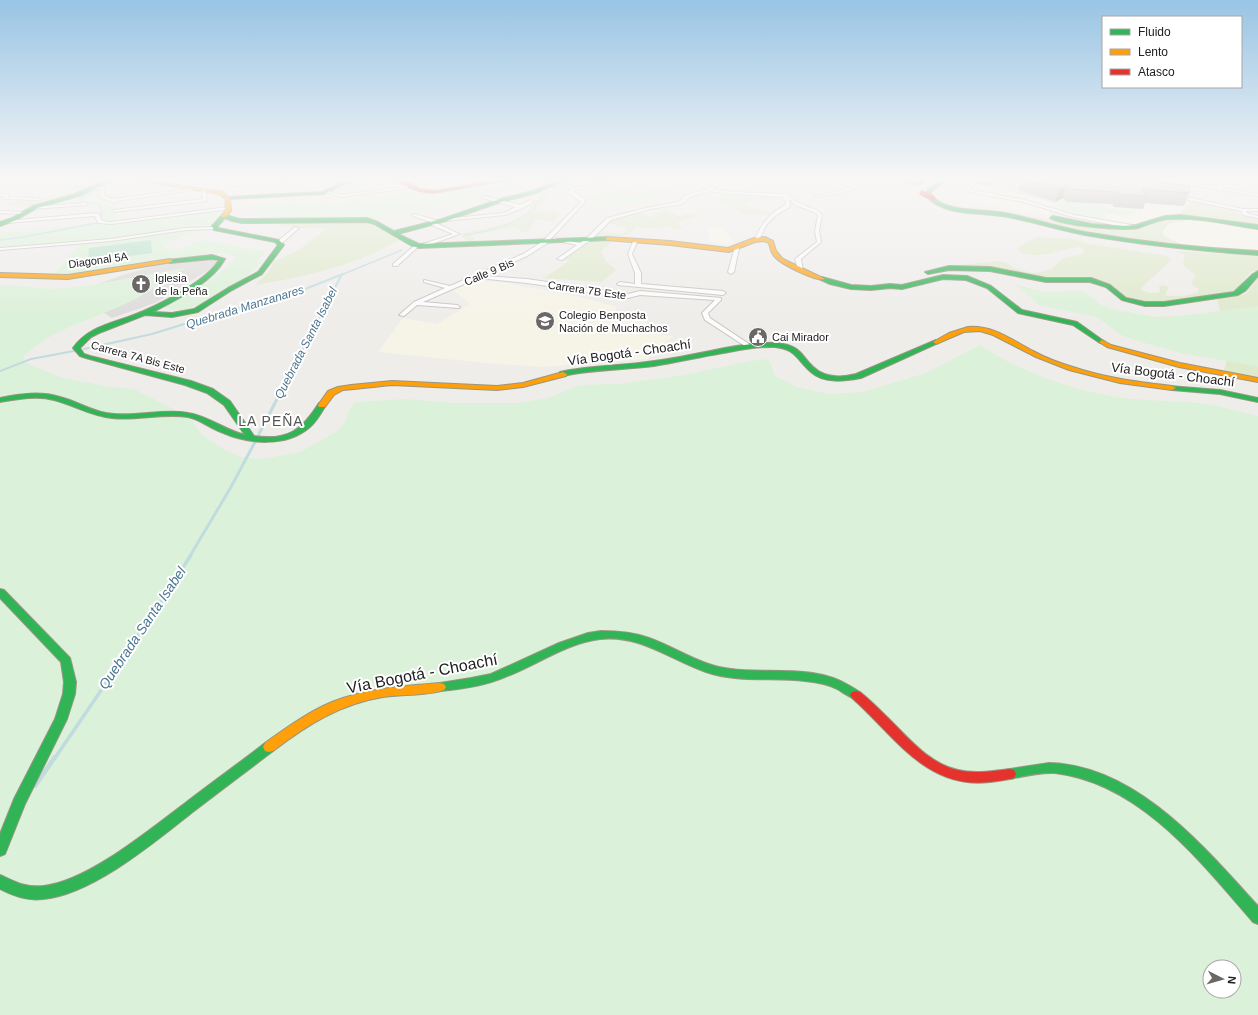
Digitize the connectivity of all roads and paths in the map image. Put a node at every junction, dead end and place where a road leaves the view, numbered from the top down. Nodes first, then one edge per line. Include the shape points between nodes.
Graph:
1 (217, 225) edge
2 (380, 225) edge
3 (424, 225) edge
4 (443, 225) edge
5 (562, 225) edge
6 (603, 225) edge
7 (763, 225) edge
8 (818, 225) edge
9 (1048, 225) edge
10 (1099, 225) edge
11 (1130, 225) edge
12 (1237, 225) edge
13 (1137, 226) joint
14 (215, 228) junction
15 (297, 228) dead end
16 (1258, 228) edge
17 (394, 233) junction
18 (590, 238) junction
19 (757, 238) junction
20 (550, 239) junction
21 (636, 240) junction
22 (280, 242) junction
23 (580, 244) junction
24 (419, 246) junction
25 (737, 248) junction
26 (0, 249) edge
27 (1258, 253) edge
28 (560, 259) dead end
29 (222, 260) joint
30 (395, 265) dead end
31 (801, 270) junction
32 (731, 272) dead end
33 (1258, 273) edge
34 (0, 274) edge
35 (477, 276) junction
36 (426, 281) dead end
37 (620, 284) dead end
38 (638, 286) junction
39 (890, 286) junction
40 (451, 288) junction
41 (723, 293) dead end
42 (416, 303) junction
43 (457, 307) dead end
44 (145, 314) junction
45 (402, 315) dead end
46 (750, 347) junction
47 (1258, 380) edge
48 (0, 400) edge
49 (1258, 400) edge
50 (251, 438) junction
51 (0, 592) edge
52 (0, 850) edge
53 (0, 882) edge
54 (1258, 917) edge

1 - 14 main road
2 - 17 main road
3 - 17 main road
4 - 24 street via 457,234
5 - 20 street, Calle 9 Bis
6 - 18 street
7 - 19 street
8 - 31 street via 818,243 798,259
9 - 27 main road via 1165,246
10 - 13 main road
11 - 13 street
12 - 16 main road
14 - 22 main road, Diagonal 5A
14 - 26 street, Diagonal 5A
15 - 22 street
17 - 24 main road
18 - 20 main road
18 - 21 main road
18 - 23 street
19 - 25 main road
19 - 31 main road, Vía Bogotá - Choachí via 769,241 774,254
20 - 23 street
20 - 24 main road
20 - 35 street, Calle 9 Bis via 525,255
21 - 25 main road via 724,250
21 - 38 street via 630,254 638,273
22 - 44 main road via 279,250 260,273 196,311 172,315
23 - 28 street
24 - 30 street
25 - 32 street
29 - 34 main road, Diagonal 5A via 212,257 189,258 68,277
29 - 44 main road, Carrera 7A Bis Este via 221,264 195,286
31 - 39 main road, Vía Bogotá - Choachí via 827,282 845,286
33 - 39 main road via 1244,290 1236,294 1164,304 1128,301 1108,286 1091,280 1046,280 990,269 933,270 890,282
35 - 40 street, Calle 9 Bis
35 - 46 street, Carrera 7B Este via 626,296 640,293 719,299 705,313 707,319
36 - 40 street
37 - 38 street
38 - 41 street
39 - 47 main road, Vía Bogotá - Choachí via 902,287 948,277 975,280 989,287 1020,312 1075,323 1109,346 1178,365
40 - 42 street, Calle 9 Bis
42 - 43 street
42 - 45 street, Calle 9 Bis
44 - 50 main road, Carrera 7A Bis Este via 90,336 76,348 88,357 183,381 210,391 227,403
46 - 49 main road, Vía Bogotá - Choachí via 772,345 790,348 801,354 815,372 827,377 845,379 858,376 958,331 979,329 997,334 1038,356 1096,377 1134,384 1220,392
46 - 50 main road, Vía Bogotá - Choachí via 645,365 572,372 520,387 484,388 408,383 348,387 328,395 311,422 297,432 272,439
48 - 50 main road, Vía Bogotá - Choachí via 28,395 45,396 113,416 189,415 204,419 225,432
51 - 52 main road via 66,661 70,681 69,695 57,729 10,823
53 - 54 main road, Vía Bogotá - Choachí via 4,887 31,892 69,886 91,876 143,842 309,720 343,703 374,694 479,681 510,672 577,640 620,634 649,641 696,665 712,670 741,675 808,677 841,686 862,699 910,747 946,774 960,778 988,779 1054,768 1071,770 1105,781 1139,800 1188,842

